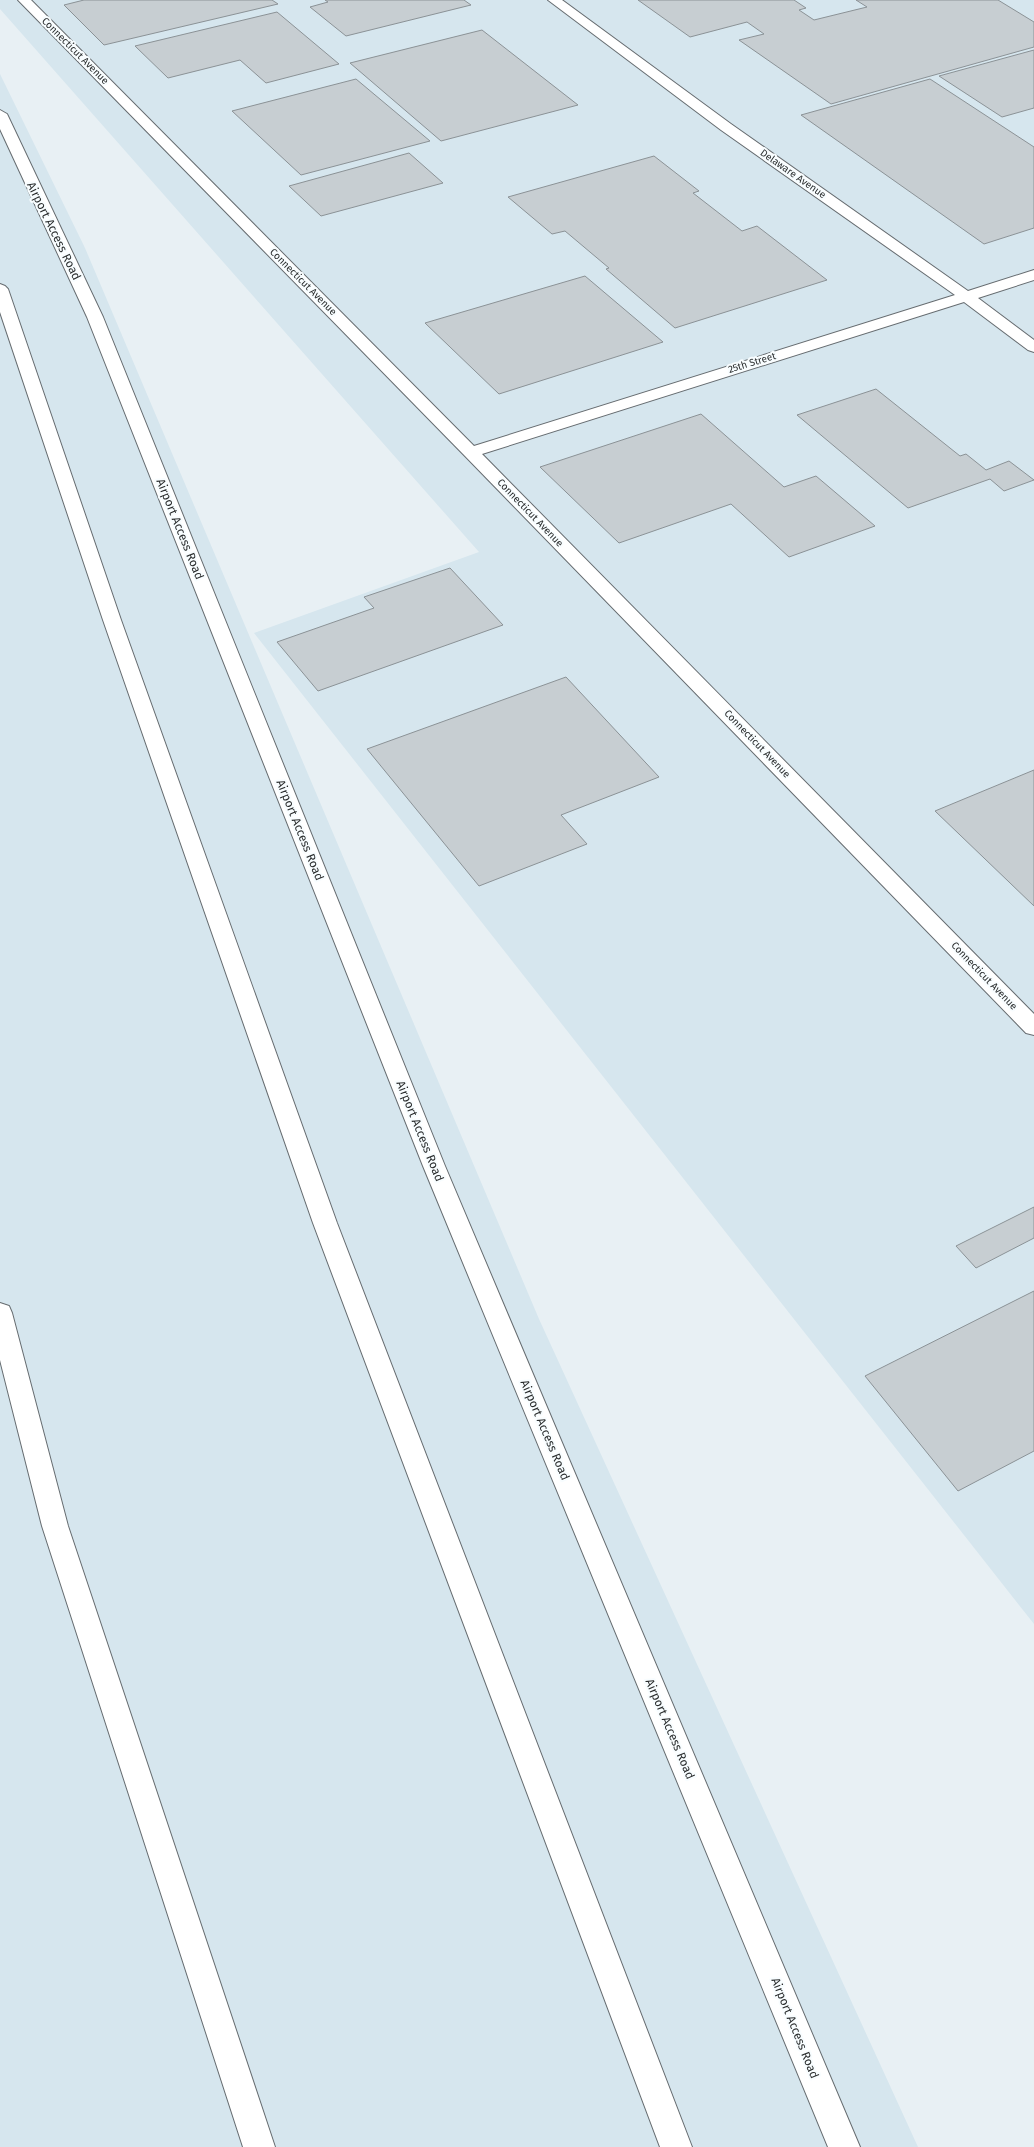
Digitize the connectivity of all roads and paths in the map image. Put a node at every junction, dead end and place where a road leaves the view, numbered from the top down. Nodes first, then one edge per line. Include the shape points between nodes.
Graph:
1 (24, 0) edge
2 (554, 0) edge
3 (0, 114) edge
4 (1034, 275) edge
5 (0, 290) edge
6 (966, 296) junction
7 (1034, 347) edge
8 (471, 452) junction
9 (1034, 1027) edge
10 (0, 1313) edge
11 (259, 2147) edge
12 (676, 2147) edge
13 (844, 2147) edge

1 - 8 main road, Connecticut Avenue
2 - 6 main road, Delaware Avenue via 726,127
3 - 13 main road, Airport Access Road via 95,317 434,1166
4 - 6 main road, 25th Street
5 - 12 main road via 112,620 325,1223
6 - 7 main road, Delaware Avenue
6 - 8 main road, 25th Street
8 - 9 main road, Connecticut Avenue
10 - 11 main road via 55,1526

